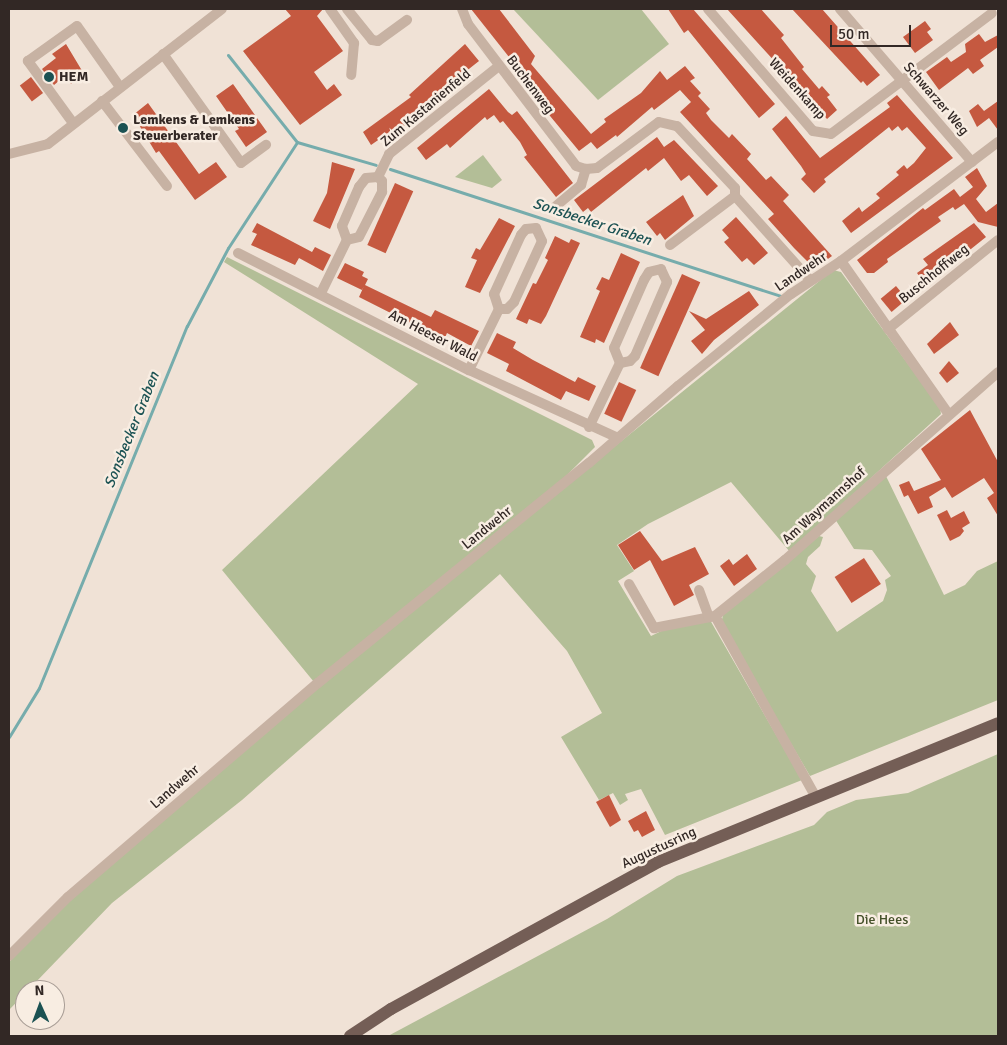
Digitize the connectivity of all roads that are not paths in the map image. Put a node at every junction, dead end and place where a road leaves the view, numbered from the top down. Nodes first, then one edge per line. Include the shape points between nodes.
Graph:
1 (222, 9) edge
2 (330, 9) edge
3 (347, 9) edge
4 (462, 9) edge
5 (708, 9) edge
6 (840, 9) edge
7 (992, 13) dead end
8 (407, 20) dead end
9 (162, 54) junction
10 (499, 66) junction
11 (351, 75) dead end
12 (901, 78) junction
13 (120, 87) junction
14 (102, 101) junction
15 (73, 123) junction
16 (998, 142) edge
17 (266, 146) dead end
18 (9, 154) edge
19 (972, 162) junction
20 (586, 169) junction
21 (378, 176) junction
22 (167, 186) dead end
23 (734, 196) junction
24 (556, 206) dead end
25 (347, 240) junction
26 (998, 240) edge
27 (670, 245) dead end
28 (238, 253) dead end
29 (841, 261) junction
30 (810, 280) junction
31 (321, 293) junction
32 (499, 309) junction
33 (888, 329) junction
34 (620, 363) junction
35 (469, 370) junction
36 (998, 372) edge
37 (948, 413) junction
38 (589, 428) junction
39 (618, 438) junction
40 (629, 584) dead end
41 (699, 590) dead end
42 (712, 616) junction
43 (998, 722) edge
44 (815, 796) junction
45 (9, 956) edge
46 (350, 1036) edge

1 - 9 street
2 - 11 street via 354,43
3 - 8 street via 372,40 378,41
4 - 10 street, Buchenweg via 468,24
5 - 12 street, Weidenkamp via 813,131 831,134
6 - 12 street, Schwarzer Weg
7 - 12 street, Weidenkamp
9 - 13 street
9 - 17 street via 241,164
10 - 20 street, Buchenweg via 571,161
10 - 21 street, Zum Kastanienfeld via 389,154
12 - 19 street, Schwarzer Weg
13 - 14 street
13 - 15 street via 77,26 28,62
14 - 15 street
14 - 22 street
15 - 18 street via 48,144
16 - 19 street, Landwehr
19 - 29 street, Landwehr
20 - 23 street via 597,168 659,122 669,123 687,136 735,188
20 - 24 street via 581,185
21 - 25 street, Zum Kastanienfeld via 382,181 382,192 359,237
21 - 25 street, Zum Kastanienfeld via 366,178 359,187 342,226
23 - 27 street
23 - 30 street
25 - 31 street, Zum Kastanienfeld
26 - 33 street, Buschhoffweg
28 - 31 street, Am Heeser Wald
29 - 30 street, Landwehr
29 - 33 street
30 - 39 street, Landwehr
31 - 35 street, Am Heeser Wald
32 - 32 street via 507,309 514,302 542,241 536,228 526,229 520,235 494,294
32 - 35 street
33 - 37 street
34 - 34 street via 635,356 667,282 661,269 649,272 614,348
34 - 38 street
35 - 38 street, Am Heeser Wald
36 - 37 street, Am Waymannshof
37 - 42 street, Am Waymannshof via 785,560
38 - 39 street, Am Heeser Wald
39 - 45 street, Landwehr via 318,683 68,897
40 - 42 street via 654,628
41 - 42 street
42 - 44 street
43 - 44 main road, Augustusring
44 - 46 main road, Augustusring via 658,862 391,1009

